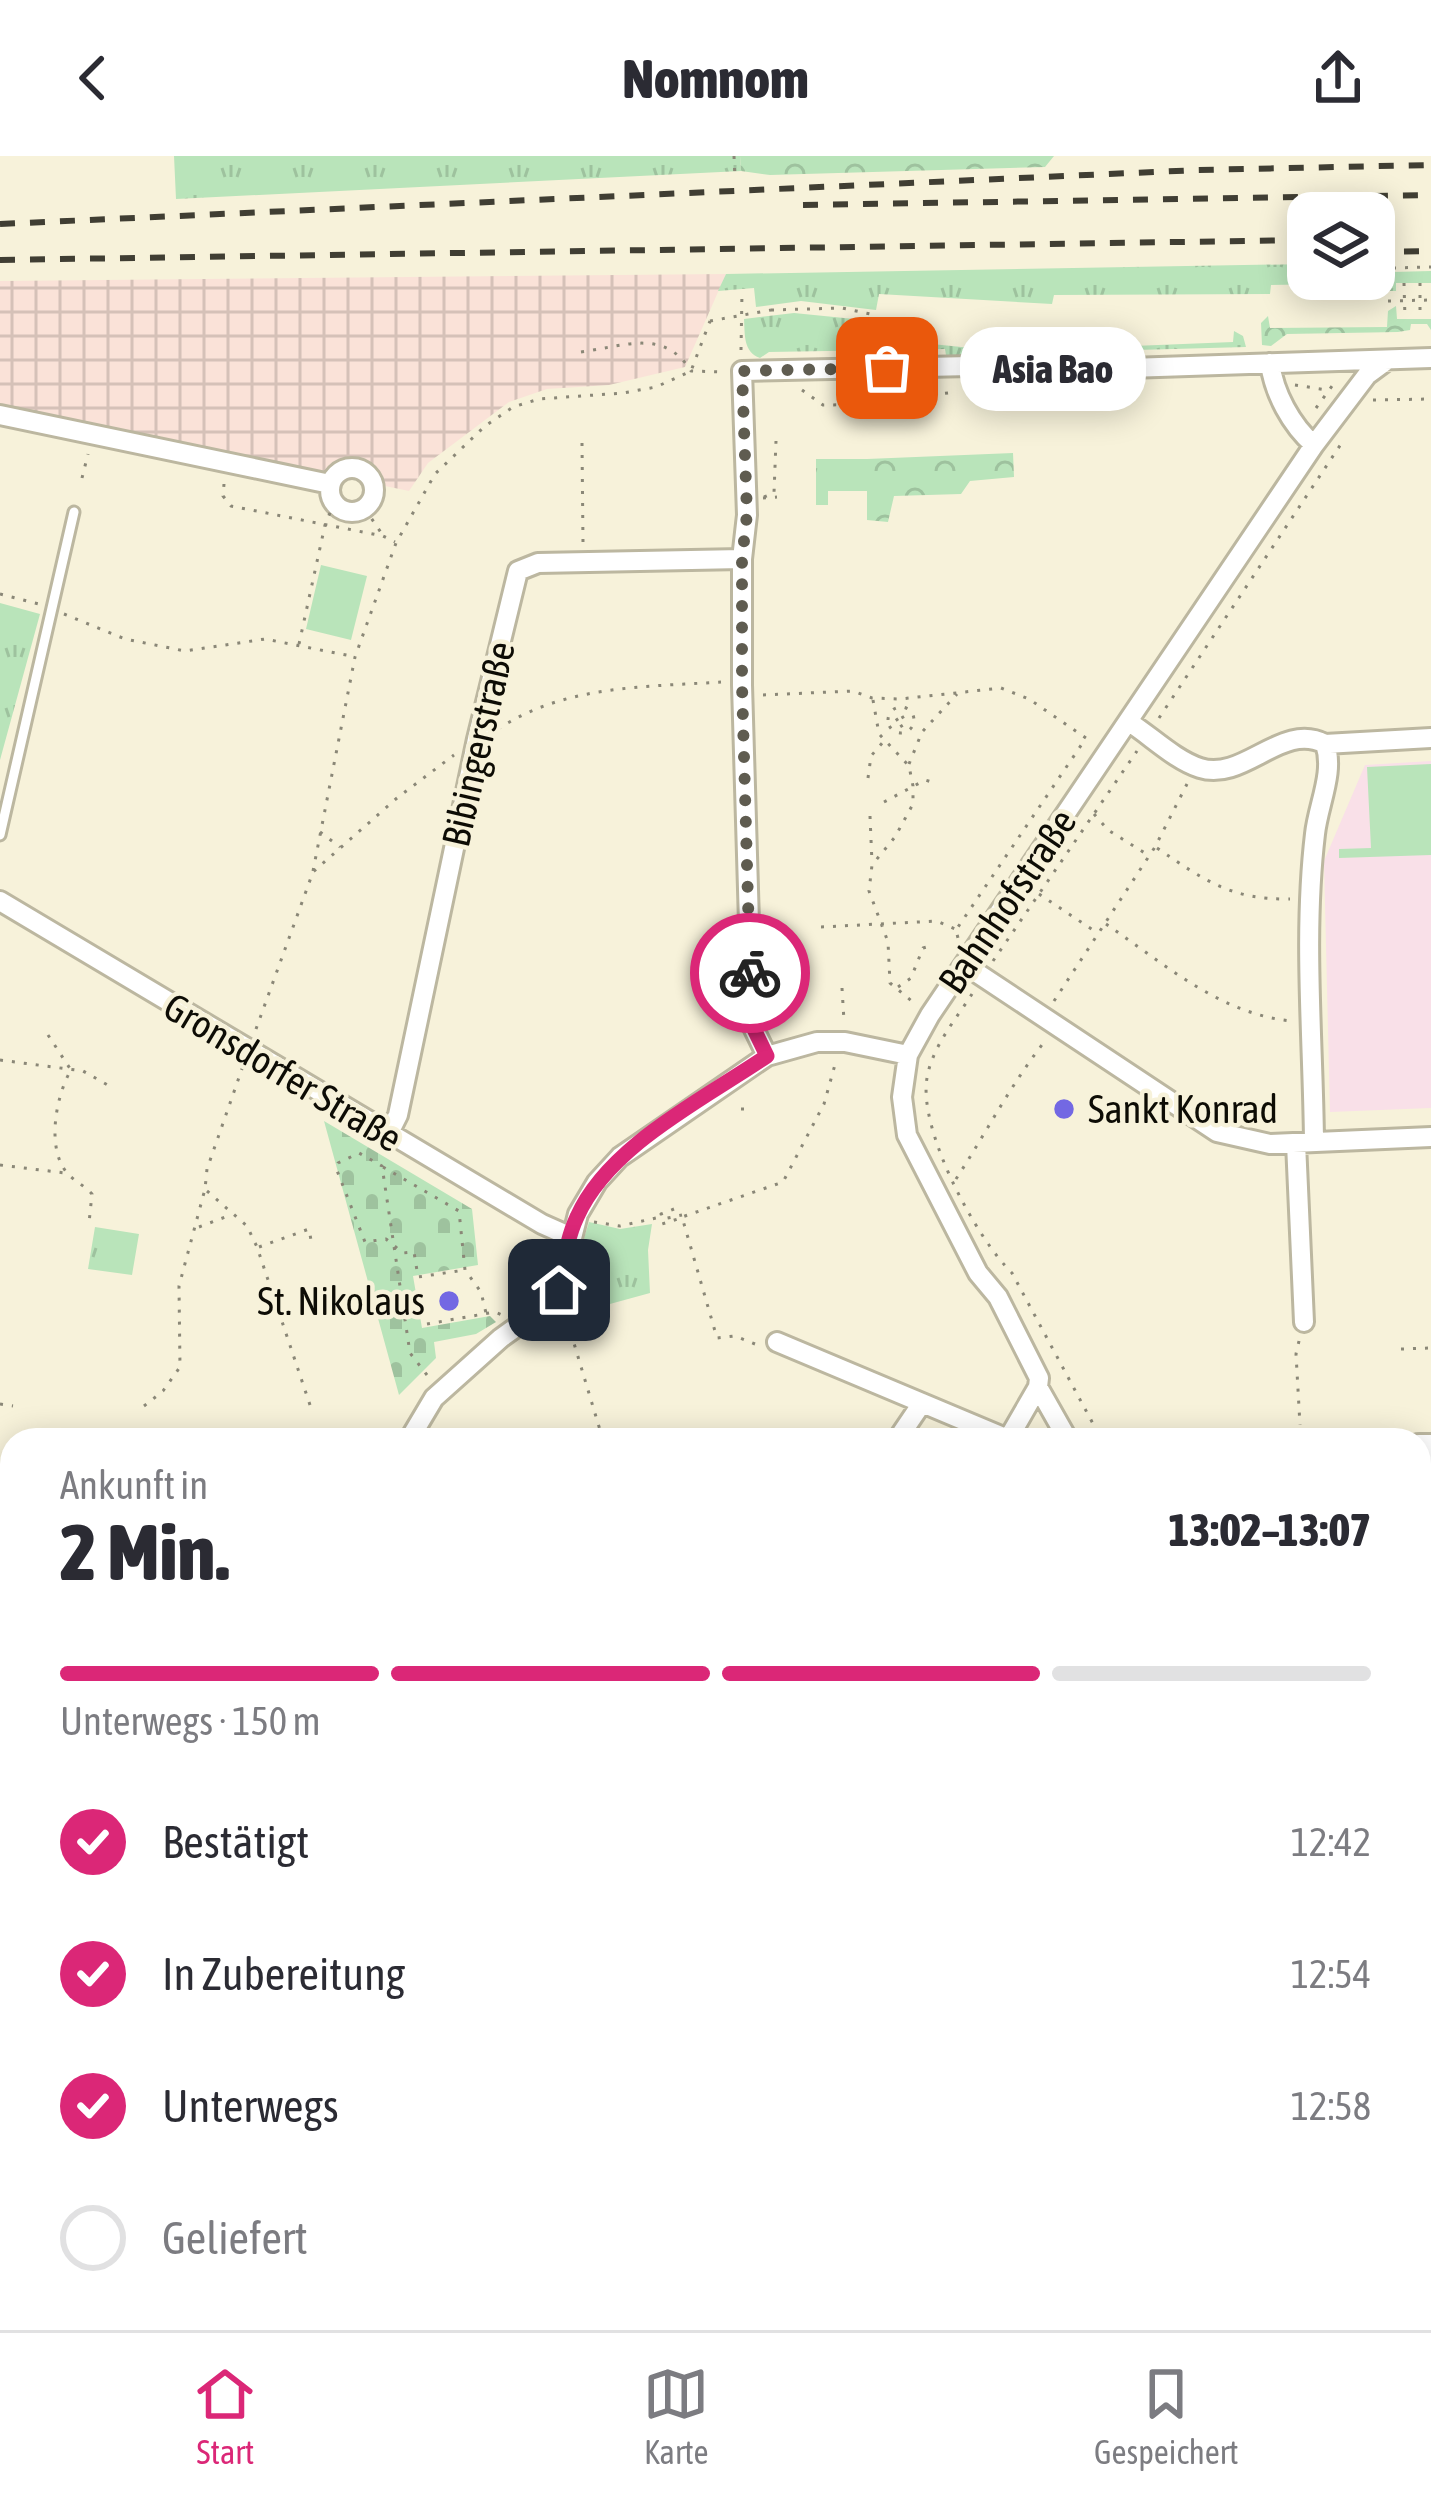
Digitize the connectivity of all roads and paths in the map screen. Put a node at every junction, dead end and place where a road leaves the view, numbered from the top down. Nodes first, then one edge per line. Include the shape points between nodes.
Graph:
1 (734, 156) edge
2 (735, 180) dead end
3 (1431, 267) edge
4 (1395, 268) edge
5 (1404, 283) dead end
6 (1420, 283) dead end
7 (742, 292) dead end
8 (1420, 300) junction
9 (1431, 300) edge
10 (1388, 301) dead end
11 (1405, 301) junction
12 (875, 315) dead end
13 (1405, 319) dead end
14 (1420, 319) dead end
15 (581, 352) dead end
16 (1431, 358) edge
17 (1388, 360) junction
18 (1350, 361) junction
19 (1270, 362) junction
20 (692, 371) junction
21 (733, 372) junction
22 (1286, 385) dead end
23 (801, 389) dead end
24 (1328, 390) junction
25 (956, 392) dead end
26 (1361, 399) dead end
27 (1431, 399) edge
28 (0, 415) edge
29 (1312, 420) dead end
30 (92, 435) junction
31 (1346, 436) dead end
32 (776, 441) dead end
33 (582, 443) dead end
34 (1314, 445) junction
35 (230, 465) junction
36 (82, 478) dead end
37 (332, 494) junction
38 (777, 497) dead end
39 (254, 499) dead end
40 (365, 508) junction
41 (290, 509) dead end
42 (74, 512) dead end
43 (256, 512) junction
44 (285, 518) junction
45 (325, 525) junction
46 (383, 536) junction
47 (396, 543) junction
48 (583, 551) dead end
49 (742, 559) junction
50 (0, 594) edge
51 (52, 608) junction
52 (299, 646) junction
53 (355, 657) junction
54 (742, 685) junction
55 (960, 691) junction
56 (872, 698) junction
57 (900, 699) junction
58 (900, 707) junction
59 (900, 716) junction
60 (1129, 722) junction
61 (896, 724) junction
62 (909, 726) junction
63 (890, 728) junction
64 (922, 732) junction
65 (879, 734) junction
66 (1148, 734) junction
67 (1431, 738) edge
68 (478, 740) junction
69 (886, 740) junction
70 (1325, 744) junction
71 (909, 766) junction
72 (1194, 766) junction
73 (868, 778) dead end
74 (935, 783) dead end
75 (913, 786) junction
76 (884, 802) dead end
77 (1094, 813) junction
78 (870, 816) dead end
79 (320, 832) junction
80 (0, 835) edge
81 (1156, 847) junction
82 (342, 848) junction
83 (1149, 856) junction
84 (872, 865) junction
85 (996, 871) dead end
86 (313, 872) junction
87 (1039, 894) junction
88 (1300, 898) dead end
89 (0, 901) edge
90 (1104, 923) junction
91 (883, 925) junction
92 (821, 927) dead end
93 (956, 930) dead end
94 (1098, 933) junction
95 (934, 945) dead end
96 (965, 964) junction
97 (983, 976) junction
98 (842, 988) dead end
99 (896, 988) junction
100 (929, 1015) junction
101 (1044, 1017) junction
102 (1313, 1022) junction
103 (48, 1035) dead end
104 (842, 1036) junction
105 (248, 1052) junction
106 (908, 1054) junction
107 (767, 1056) junction
108 (0, 1060) edge
109 (70, 1070) junction
110 (112, 1088) dead end
111 (388, 1135) junction
112 (1431, 1137) edge
113 (1305, 1142) junction
114 (0, 1165) edge
115 (382, 1166) junction
116 (67, 1174) junction
117 (954, 1181) junction
118 (206, 1190) junction
119 (452, 1191) dead end
120 (455, 1209) junction
121 (674, 1209) dead end
122 (230, 1216) junction
123 (682, 1217) junction
124 (586, 1219) dead end
125 (89, 1223) dead end
126 (196, 1229) junction
127 (569, 1236) junction
128 (311, 1240) dead end
129 (395, 1246) junction
130 (257, 1247) junction
131 (465, 1270) junction
132 (486, 1313) junction
133 (507, 1318) dead end
134 (1304, 1322) joint
135 (427, 1324) dead end
136 (571, 1331) dead end
137 (778, 1342) joint
138 (1431, 1348) edge
139 (1401, 1349) dead end
140 (428, 1376) dead end
141 (1038, 1387) junction
142 (922, 1402) junction
143 (0, 1404) edge
144 (310, 1405) dead end
145 (13, 1406) dead end
146 (144, 1406) dead end
147 (1300, 1425) dead end
148 (416, 1428) edge
149 (599, 1428) edge
150 (905, 1428) edge
151 (981, 1428) edge
152 (1015, 1428) edge
153 (1061, 1428) edge
154 (1095, 1428) edge

1 - 2 path
3 - 4 path
5 - 11 path
6 - 8 path
7 - 21 path
8 - 9 path
8 - 11 path
8 - 14 path
10 - 11 path
11 - 13 path
12 - 20 path, bridge via 771,310 710,321
15 - 20 path via 661,343 678,350
16 - 17 street
17 - 18 street
17 - 34 street, Bahnhofstraße
18 - 19 street
18 - 24 path
19 - 21 street
19 - 34 street via 1273,385
20 - 21 path
20 - 47 path via 640,390 513,406 435,474
21 - 49 street via 747,514
22 - 24 path
23 - 25 path via 823,405 922,404 932,392
24 - 29 path
26 - 27 path
28 - 30 street
30 - 35 street
30 - 36 path
31 - 66 path
32 - 38 path via 774,493 766,498
33 - 48 path
34 - 60 street, Bahnhofstraße
35 - 37 street
35 - 43 path via 226,503
37 - 40 street via 346,512
37 - 40 street via 344,468 365,472 374,488
37 - 45 path
39 - 43 path
40 - 46 path
41 - 44 path
42 - 51 lane
43 - 44 path
44 - 45 path
45 - 46 path
45 - 52 path
46 - 47 path
47 - 53 path
49 - 54 street
49 - 68 street, Bibingerstraße via 538,562 518,572
50 - 51 path
51 - 52 path via 124,639 184,651 265,639
51 - 80 lane
52 - 53 path
53 - 79 path
54 - 56 path via 761,694 853,691
54 - 68 path via 571,697
54 - 107 street via 752,1025
55 - 57 path
55 - 64 path
55 - 85 path via 1001,688 1029,698 1086,738
56 - 57 path
56 - 65 path
57 - 58 path
58 - 59 path
58 - 62 path via 913,715
58 - 63 path via 889,714
59 - 61 path
59 - 62 path
60 - 66 street
60 - 96 street, Bahnhofstraße
61 - 62 path
61 - 63 path
62 - 63 path via 901,734
62 - 64 path
63 - 65 path
64 - 71 path
65 - 69 path
66 - 72 street
66 - 77 path
67 - 70 street
68 - 82 path
68 - 111 street, Bibingerstraße
69 - 71 path
69 - 73 path via 871,756
70 - 72 street via 1298,740 1217,770
70 - 102 street via 1315,834
71 - 75 path
72 - 81 path
74 - 75 path
75 - 76 path
75 - 84 path via 913,804
77 - 83 path
77 - 87 path
78 - 84 path
79 - 82 path
79 - 86 path
81 - 83 path
81 - 88 path via 1228,892
82 - 86 path
83 - 90 path
84 - 91 path via 868,891
86 - 105 path
87 - 94 path
87 - 97 path
89 - 105 street, Gronsdorfer Straße
90 - 94 path
90 - 102 path via 1232,1007
91 - 92 path
91 - 93 path via 937,922
91 - 99 path
94 - 101 path
95 - 99 path via 923,948 911,978
96 - 97 street
96 - 100 street, Bahnhofstraße
97 - 101 street
97 - 117 path via 926,1082 928,1119
98 - 104 path
99 - 100 path
100 - 106 street, Bahnhofstraße
101 - 113 street via 1217,1132
101 - 117 path via 1049,1035
102 - 113 street
103 - 109 path
104 - 106 street
104 - 107 street
104 - 123 path via 824,1104 783,1182
105 - 111 street, Gronsdorfer Straße
105 - 118 path
106 - 141 street, Bahnhofstraße via 902,1097 912,1150 998,1297
107 - 127 street via 620,1157
108 - 109 path
109 - 110 path
109 - 116 path via 56,1128
111 - 127 street, Gronsdorfer Straße
112 - 113 street
113 - 134 street
114 - 116 path
115 - 120 path
115 - 129 path
115 - 129 path via 359,1153 336,1168 365,1242
116 - 125 path via 92,1193
117 - 154 path
118 - 122 path
118 - 126 path
119 - 120 path
120 - 131 path
121 - 123 path via 663,1219
122 - 126 path
122 - 130 path via 247,1226
123 - 124 path via 620,1226
123 - 137 path via 717,1338 770,1349
126 - 146 path via 179,1286 180,1367
127 - 148 street via 559,1290 449,1383
128 - 130 path via 309,1229
129 - 131 path via 414,1252 418,1277
129 - 140 path via 410,1353
130 - 144 path
131 - 132 path
132 - 133 path
132 - 135 path
134 - 147 path via 1296,1354
136 - 149 path
137 - 142 street
138 - 139 path
141 - 152 street
141 - 153 street, Bahnhofstraße
142 - 150 street
142 - 151 street
143 - 145 path

